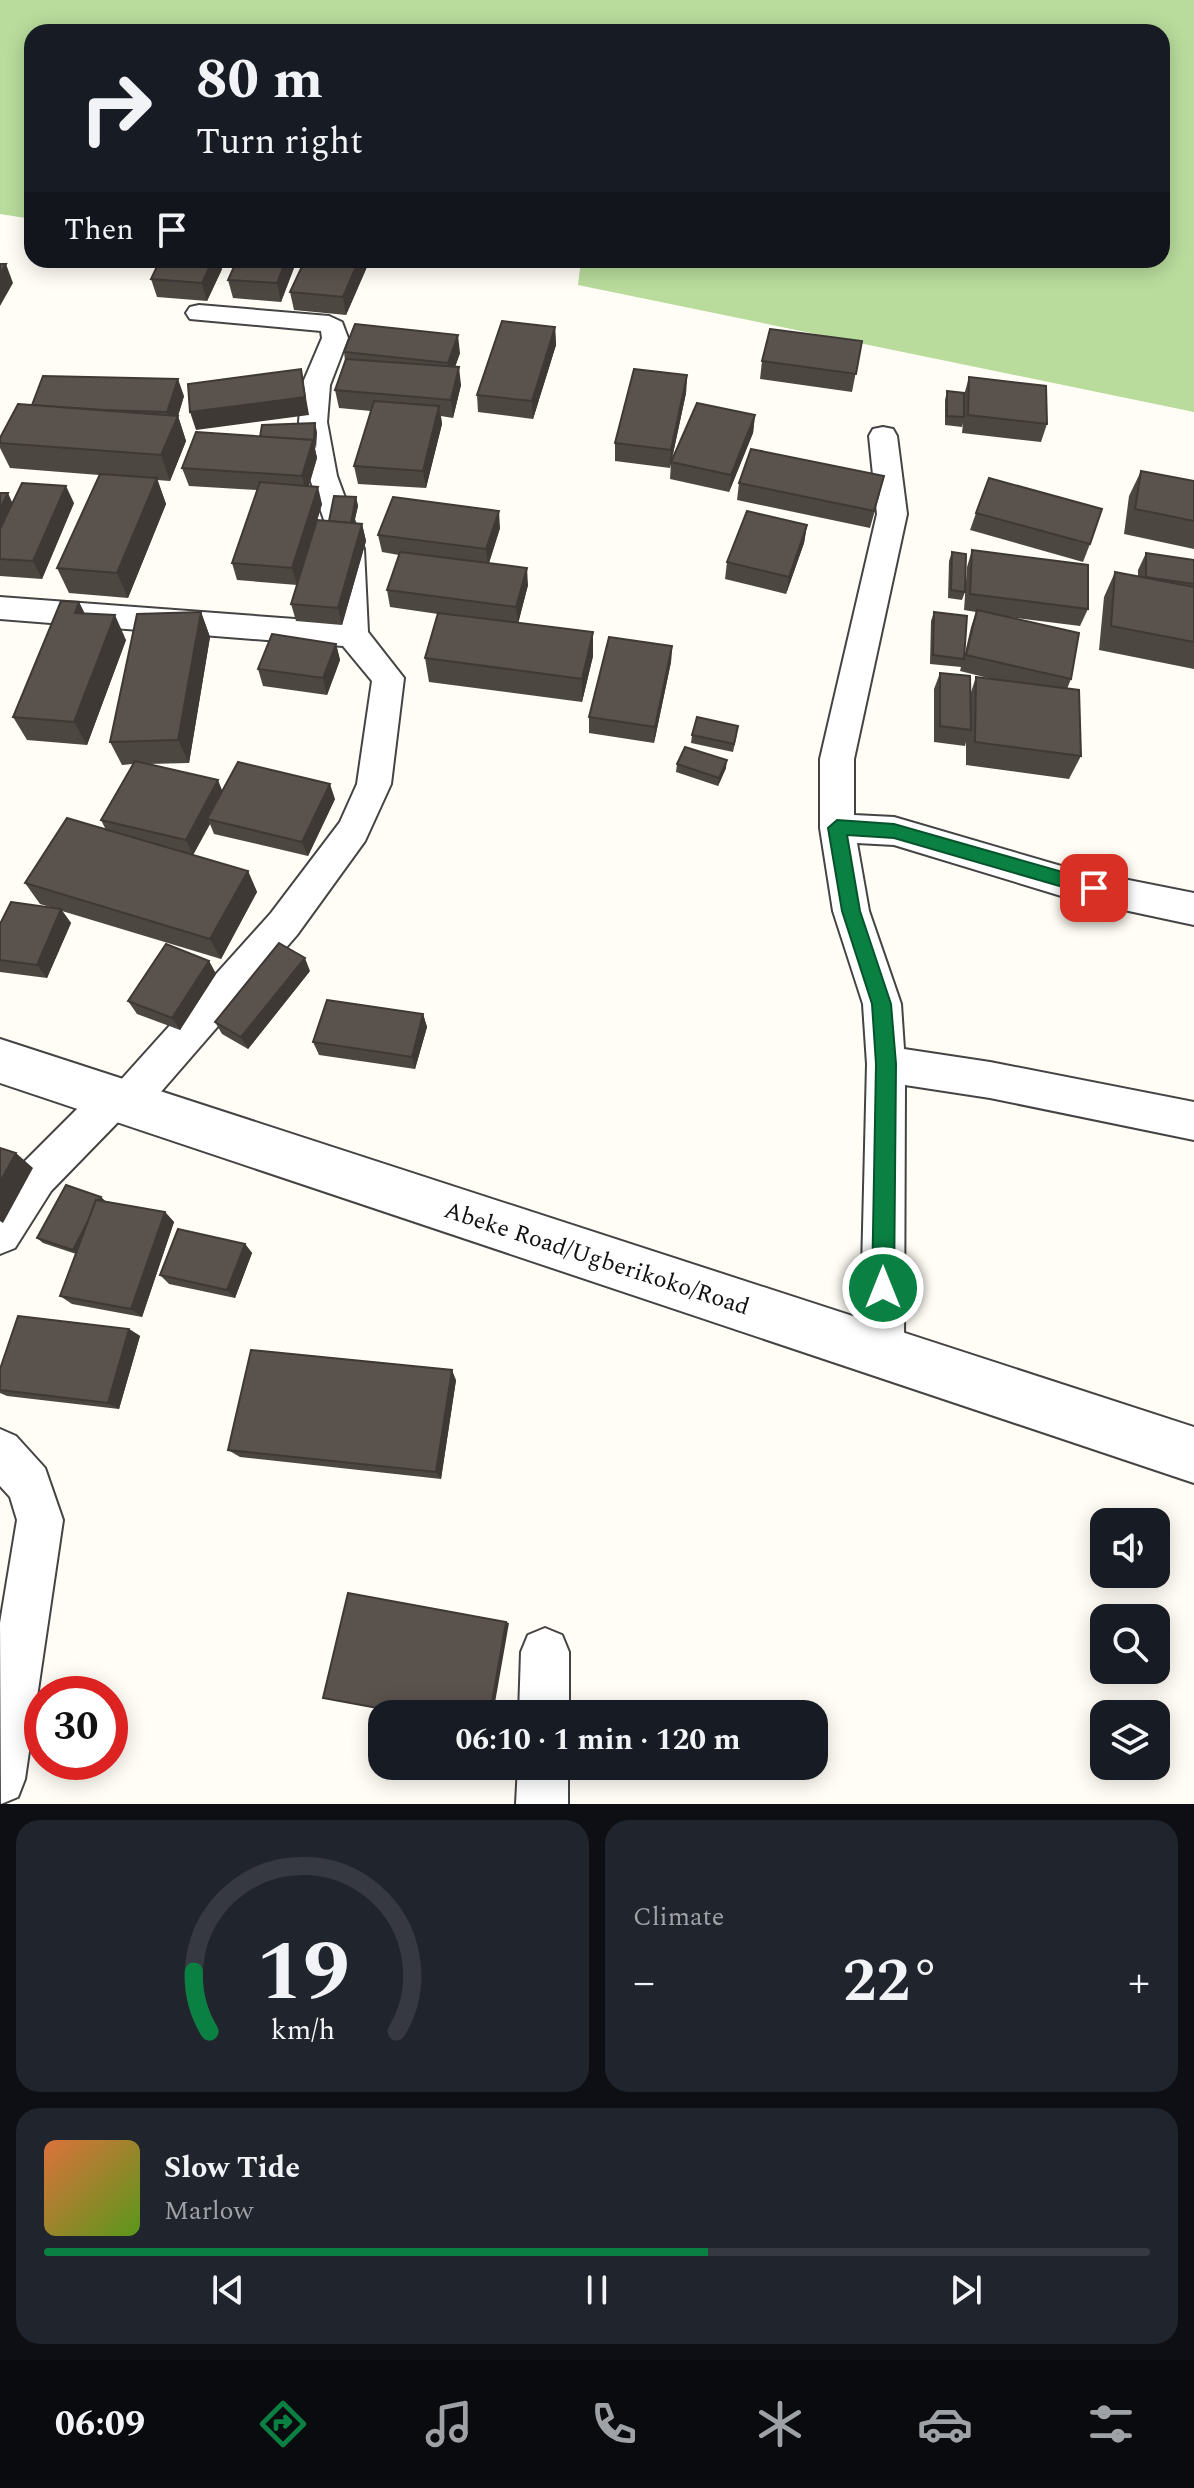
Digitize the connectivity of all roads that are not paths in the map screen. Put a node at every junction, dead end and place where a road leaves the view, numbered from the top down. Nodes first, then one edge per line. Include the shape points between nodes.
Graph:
1 (199, 313) dead end
2 (883, 436) dead end
3 (0, 608) edge
4 (352, 635) junction
5 (837, 828) junction
6 (1194, 909) edge
7 (0, 1061) edge
8 (886, 1064) junction
9 (120, 1101) junction
10 (1194, 1121) edge
11 (0, 1233) edge
12 (882, 1352) junction
13 (0, 1452) edge
14 (1194, 1455) edge
15 (545, 1652) dead end
16 (544, 1700) edge
17 (0, 1779) edge
18 (543, 1780) edge
19 (542, 1804) edge

1 - 4 street via 333,328 335,338 316,385 313,422 323,476 349,549
2 - 5 street via 892,514 837,759
3 - 4 street
4 - 9 street via 388,678 374,784 353,831 284,924
5 - 6 street via 894,831 1068,883
5 - 8 street via 851,911 882,1004
7 - 9 street, Abeke Road/Ugberikoko/Road
8 - 10 street
8 - 12 street
9 - 11 street via 37,1177
9 - 12 street, Abeke Road/Ugberikoko/Road
12 - 14 street, Abeke Road/Ugberikoko/Road
13 - 17 street via 29,1484 40,1520
15 - 16 street
18 - 19 street

